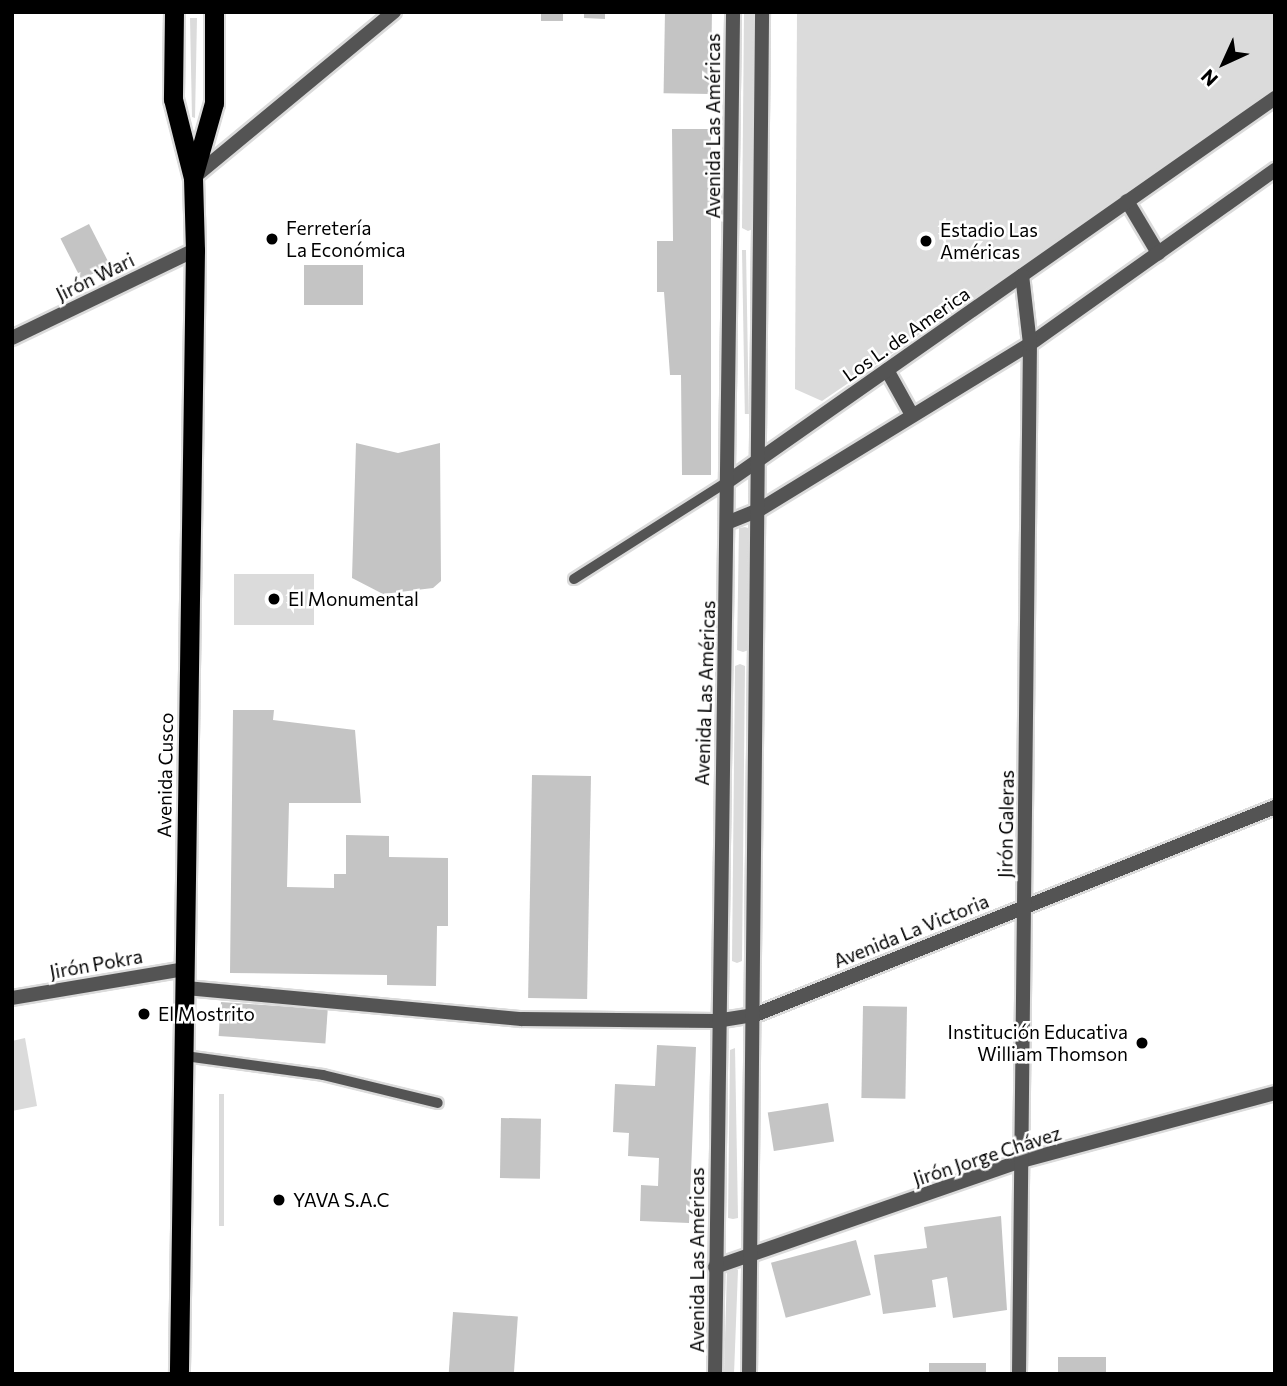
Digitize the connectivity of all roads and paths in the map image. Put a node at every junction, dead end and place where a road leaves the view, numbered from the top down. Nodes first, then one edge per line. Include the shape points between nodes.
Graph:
1 (174, 12) edge
2 (214, 12) edge
3 (394, 12) edge
4 (733, 12) edge
5 (762, 12) edge
6 (1275, 98) edge
7 (1275, 170) edge
8 (193, 178) junction
9 (1127, 201) junction
10 (195, 250) junction
11 (1158, 253) junction
12 (1022, 275) junction
13 (12, 338) edge
14 (1030, 344) junction
15 (887, 370) junction
16 (912, 415) junction
17 (759, 462) junction
18 (730, 480) junction
19 (759, 510) junction
20 (729, 522) junction
21 (574, 579) dead end
22 (1275, 807) edge
23 (1024, 907) junction
24 (186, 978) junction
25 (12, 998) edge
26 (755, 1015) junction
27 (716, 1021) junction
28 (185, 1056) junction
29 (1275, 1093) edge
30 (438, 1103) dead end
31 (1018, 1162) junction
32 (751, 1259) junction
33 (715, 1268) junction
34 (179, 1374) edge
35 (715, 1374) edge
36 (749, 1374) edge
37 (1019, 1374) edge

1 - 8 highway, Avenida Cusco via 173,99
2 - 8 highway, Avenida Cusco via 214,103
3 - 8 street
4 - 18 street, Avenida Las Américas
5 - 17 street
6 - 9 street, Los L. de America
7 - 11 street
8 - 10 highway, Avenida Cusco
9 - 11 street
9 - 12 street, Los L. de America
10 - 13 street, Jirón Wari
10 - 24 highway, Avenida Cusco
11 - 14 street
12 - 14 street, Jirón Galeras
12 - 15 street, Los L. de America
14 - 16 street
14 - 23 street, Jirón Galeras
15 - 16 street
15 - 17 street, Los L. de America
16 - 19 street
17 - 18 street, Los L. de America
17 - 19 street
18 - 20 street, Avenida Las Américas
18 - 21 lane
19 - 20 street
19 - 26 street
20 - 27 street, Avenida Las Américas
22 - 23 street, Avenida La Victoria
23 - 26 street, Avenida La Victoria
23 - 31 street, Jirón Galeras
24 - 25 street, Jirón Pokra
24 - 27 street, Jirón Pokra via 522,1019
24 - 28 highway, Avenida Cusco
26 - 27 street, Avenida La Victoria
26 - 32 street
27 - 33 street, Avenida Las Américas
28 - 30 lane via 323,1075
28 - 34 highway, Avenida Cusco
29 - 31 street, Jirón Jorge Chávez
31 - 32 street, Jirón Jorge Chávez
31 - 37 street, Jirón Galeras
32 - 33 street, Jirón Jorge Chávez
32 - 36 street
33 - 35 street, Avenida Las Américas

